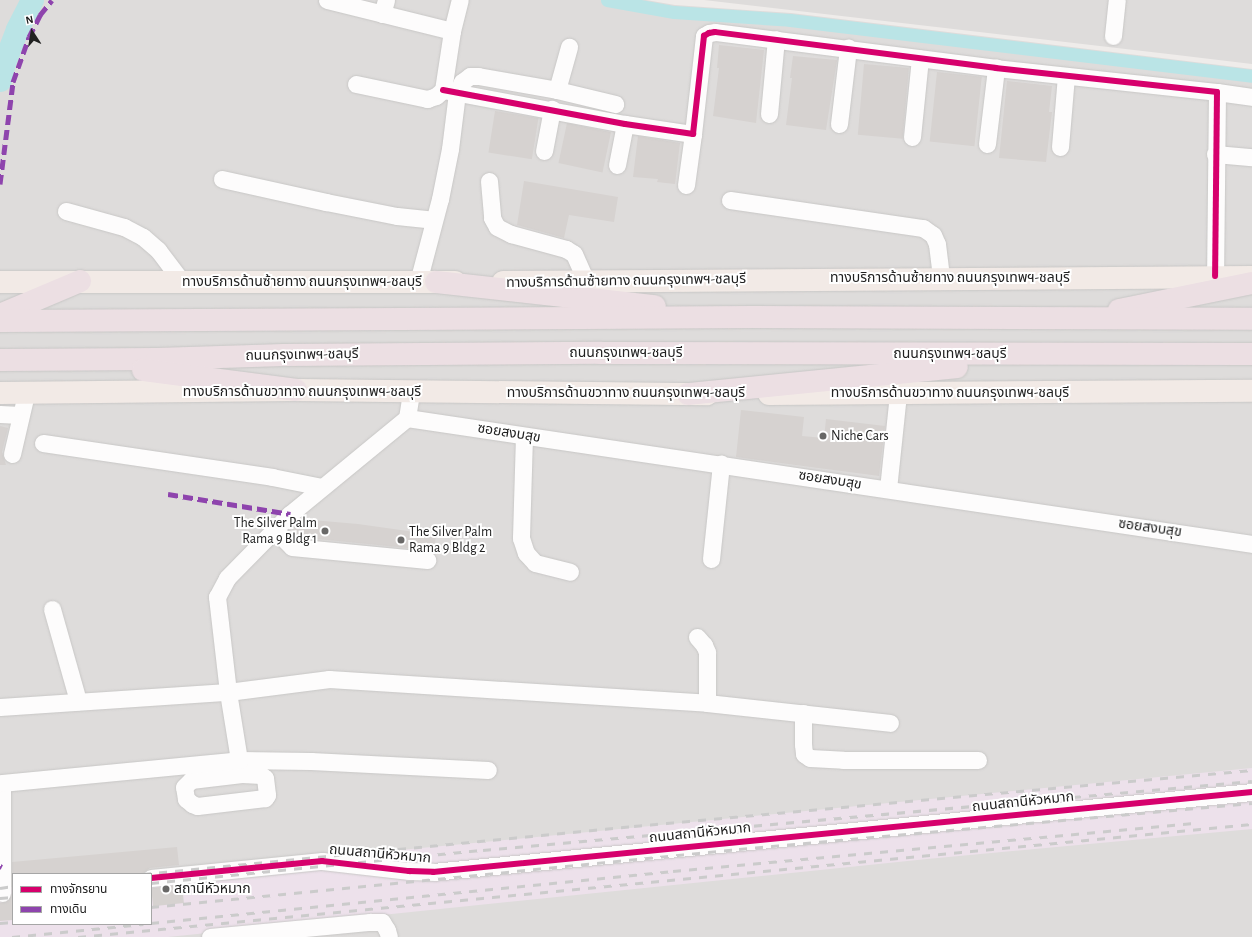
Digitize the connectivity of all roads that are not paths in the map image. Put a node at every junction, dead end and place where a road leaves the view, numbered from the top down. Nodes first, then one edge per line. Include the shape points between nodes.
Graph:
1 (327, 0) edge
2 (460, 0) edge
3 (1117, 0) edge
4 (384, 7) edge
5 (452, 31) junction
6 (1113, 36) dead end
7 (776, 39) junction
8 (569, 47) dead end
9 (848, 48) junction
10 (920, 58) junction
11 (996, 68) junction
12 (1066, 76) junction
13 (356, 84) dead end
14 (557, 90) junction
15 (450, 91) junction
16 (1217, 92) junction
17 (1252, 97) edge
18 (616, 104) dead end
19 (552, 109) junction
20 (769, 114) dead end
21 (624, 124) junction
22 (839, 124) dead end
23 (693, 134) junction
24 (912, 137) dead end
25 (987, 144) dead end
26 (1060, 147) dead end
27 (544, 151) dead end
28 (1215, 154) junction
29 (1252, 157) edge
30 (617, 165) dead end
31 (222, 179) dead end
32 (489, 181) dead end
33 (686, 185) dead end
34 (730, 200) dead end
35 (66, 211) dead end
36 (433, 220) junction
37 (1215, 276) junction
38 (1252, 277) edge
39 (941, 278) junction
40 (80, 281) junction
41 (586, 281) junction
42 (1, 282) edge
43 (182, 282) junction
44 (427, 282) junction
45 (1252, 283) edge
46 (0, 315) edge
47 (754, 317) junction
48 (1070, 320) junction
49 (1252, 320) edge
50 (0, 321) edge
51 (1252, 354) edge
52 (1070, 355) junction
53 (54, 358) junction
54 (0, 360) edge
55 (296, 390) junction
56 (1252, 391) edge
57 (411, 392) junction
58 (0, 393) edge
59 (26, 394) junction
60 (688, 394) junction
61 (898, 394) junction
62 (0, 414) edge
63 (20, 415) junction
64 (407, 418) junction
65 (524, 436) junction
66 (43, 443) dead end
67 (12, 454) dead end
68 (721, 464) junction
69 (322, 487) junction
70 (888, 489) junction
71 (274, 529) junction
72 (1252, 544) edge
73 (711, 559) dead end
74 (427, 560) dead end
75 (570, 572) dead end
76 (52, 610) dead end
77 (697, 637) dead end
78 (228, 692) junction
79 (78, 701) junction
80 (707, 703) junction
81 (0, 707) edge
82 (803, 713) junction
83 (890, 723) dead end
84 (239, 760) junction
85 (978, 760) dead end
86 (195, 763) junction
87 (488, 770) dead end
88 (191, 780) dead end
89 (1252, 792) edge
90 (152, 878) edge
91 (5, 893) edge
92 (210, 937) edge
93 (389, 937) edge

1 - 4 street
2 - 5 street
3 - 6 street
4 - 5 street
5 - 15 street
7 - 9 street
7 - 20 street
7 - 23 street via 716,32 709,32 704,36
8 - 14 street
9 - 10 street
9 - 22 street
10 - 11 street
10 - 24 street
11 - 12 street
11 - 25 street
12 - 16 street
12 - 26 street
13 - 15 street via 427,98
14 - 15 street via 470,76
14 - 18 street
15 - 19 street
15 - 36 street via 450,150
16 - 17 street
16 - 28 street
19 - 21 street
19 - 27 street
21 - 23 street
21 - 30 street
23 - 33 street
28 - 29 street
28 - 37 street
31 - 36 street via 397,216
32 - 41 street via 492,218 497,228 566,248 574,254
34 - 39 street via 923,228 933,235 937,244
35 - 43 street via 124,227 143,236 158,250
36 - 44 street
37 - 38 main road, ทางบริการด้านซ้ายทาง ถนนกรุงเทพฯ-ชลบุรี
37 - 39 main road, ทางบริการด้านซ้ายทาง ถนนกรุงเทพฯ-ชลบุรี
39 - 41 main road, ทางบริการด้านซ้ายทาง ถนนกรุงเทพฯ-ชลบุรี
40 - 42 main road, ทางบริการด้านซ้ายทาง ถนนกรุงเทพฯ-ชลบุรี
40 - 43 main road, ทางบริการด้านซ้ายทาง ถนนกรุงเทพฯ-ชลบุรี
40 - 46 highway
41 - 44 main road, ทางบริการด้านซ้ายทาง ถนนกรุงเทพฯ-ชลบุรี
43 - 44 main road, ทางบริการด้านซ้ายทาง ถนนกรุงเทพฯ-ชลบุรี
44 - 47 highway
45 - 48 highway
47 - 48 highway
47 - 50 highway
48 - 49 highway
51 - 52 highway, ถนนกรุงเทพฯ-ชลบุรี
52 - 53 highway, ถนนกรุงเทพฯ-ชลบุรี via 593,353
52 - 60 highway
53 - 54 highway, ถนนกรุงเทพฯ-ชลบุรี
53 - 55 highway
55 - 57 main road, ทางบริการด้านขวาทาง ถนนกรุงเทพฯ-ชลบุรี
55 - 59 main road, ทางบริการด้านขวาทาง ถนนกรุงเทพฯ-ชลบุรี
56 - 61 main road, ทางบริการด้านขวาทาง ถนนกรุงเทพฯ-ชลบุรี
57 - 60 main road, ทางบริการด้านขวาทาง ถนนกรุงเทพฯ-ชลบุรี
57 - 64 street
58 - 59 main road, ทางบริการด้านขวาทาง ถนนกรุงเทพฯ-ชลบุรี
59 - 63 street
60 - 61 main road, ทางบริการด้านขวาทาง ถนนกรุงเทพฯ-ชลบุรี
61 - 70 street
62 - 63 street
63 - 67 street
64 - 65 street, ซอยสงบสุข
64 - 69 street
65 - 68 street, ซอยสงบสุข
65 - 75 street via 521,538 526,553 534,563
66 - 69 street via 272,477
68 - 70 street, ซอยสงบสุข
68 - 73 street
69 - 71 street
70 - 72 street, ซอยสงบสุข
71 - 74 street via 292,547
71 - 78 street via 227,578 217,597
76 - 79 street
77 - 80 street via 707,652
78 - 79 street
78 - 80 street via 329,679
78 - 84 street
79 - 81 street
80 - 82 street
82 - 83 street
82 - 85 street via 804,754 810,758
84 - 86 street
84 - 87 street
86 - 88 street via 190,766
86 - 91 street via 2,783
89 - 90 street, ถนนสถานีหัวหมาก via 433,872 322,861
92 - 93 street via 370,922 382,922 388,930

